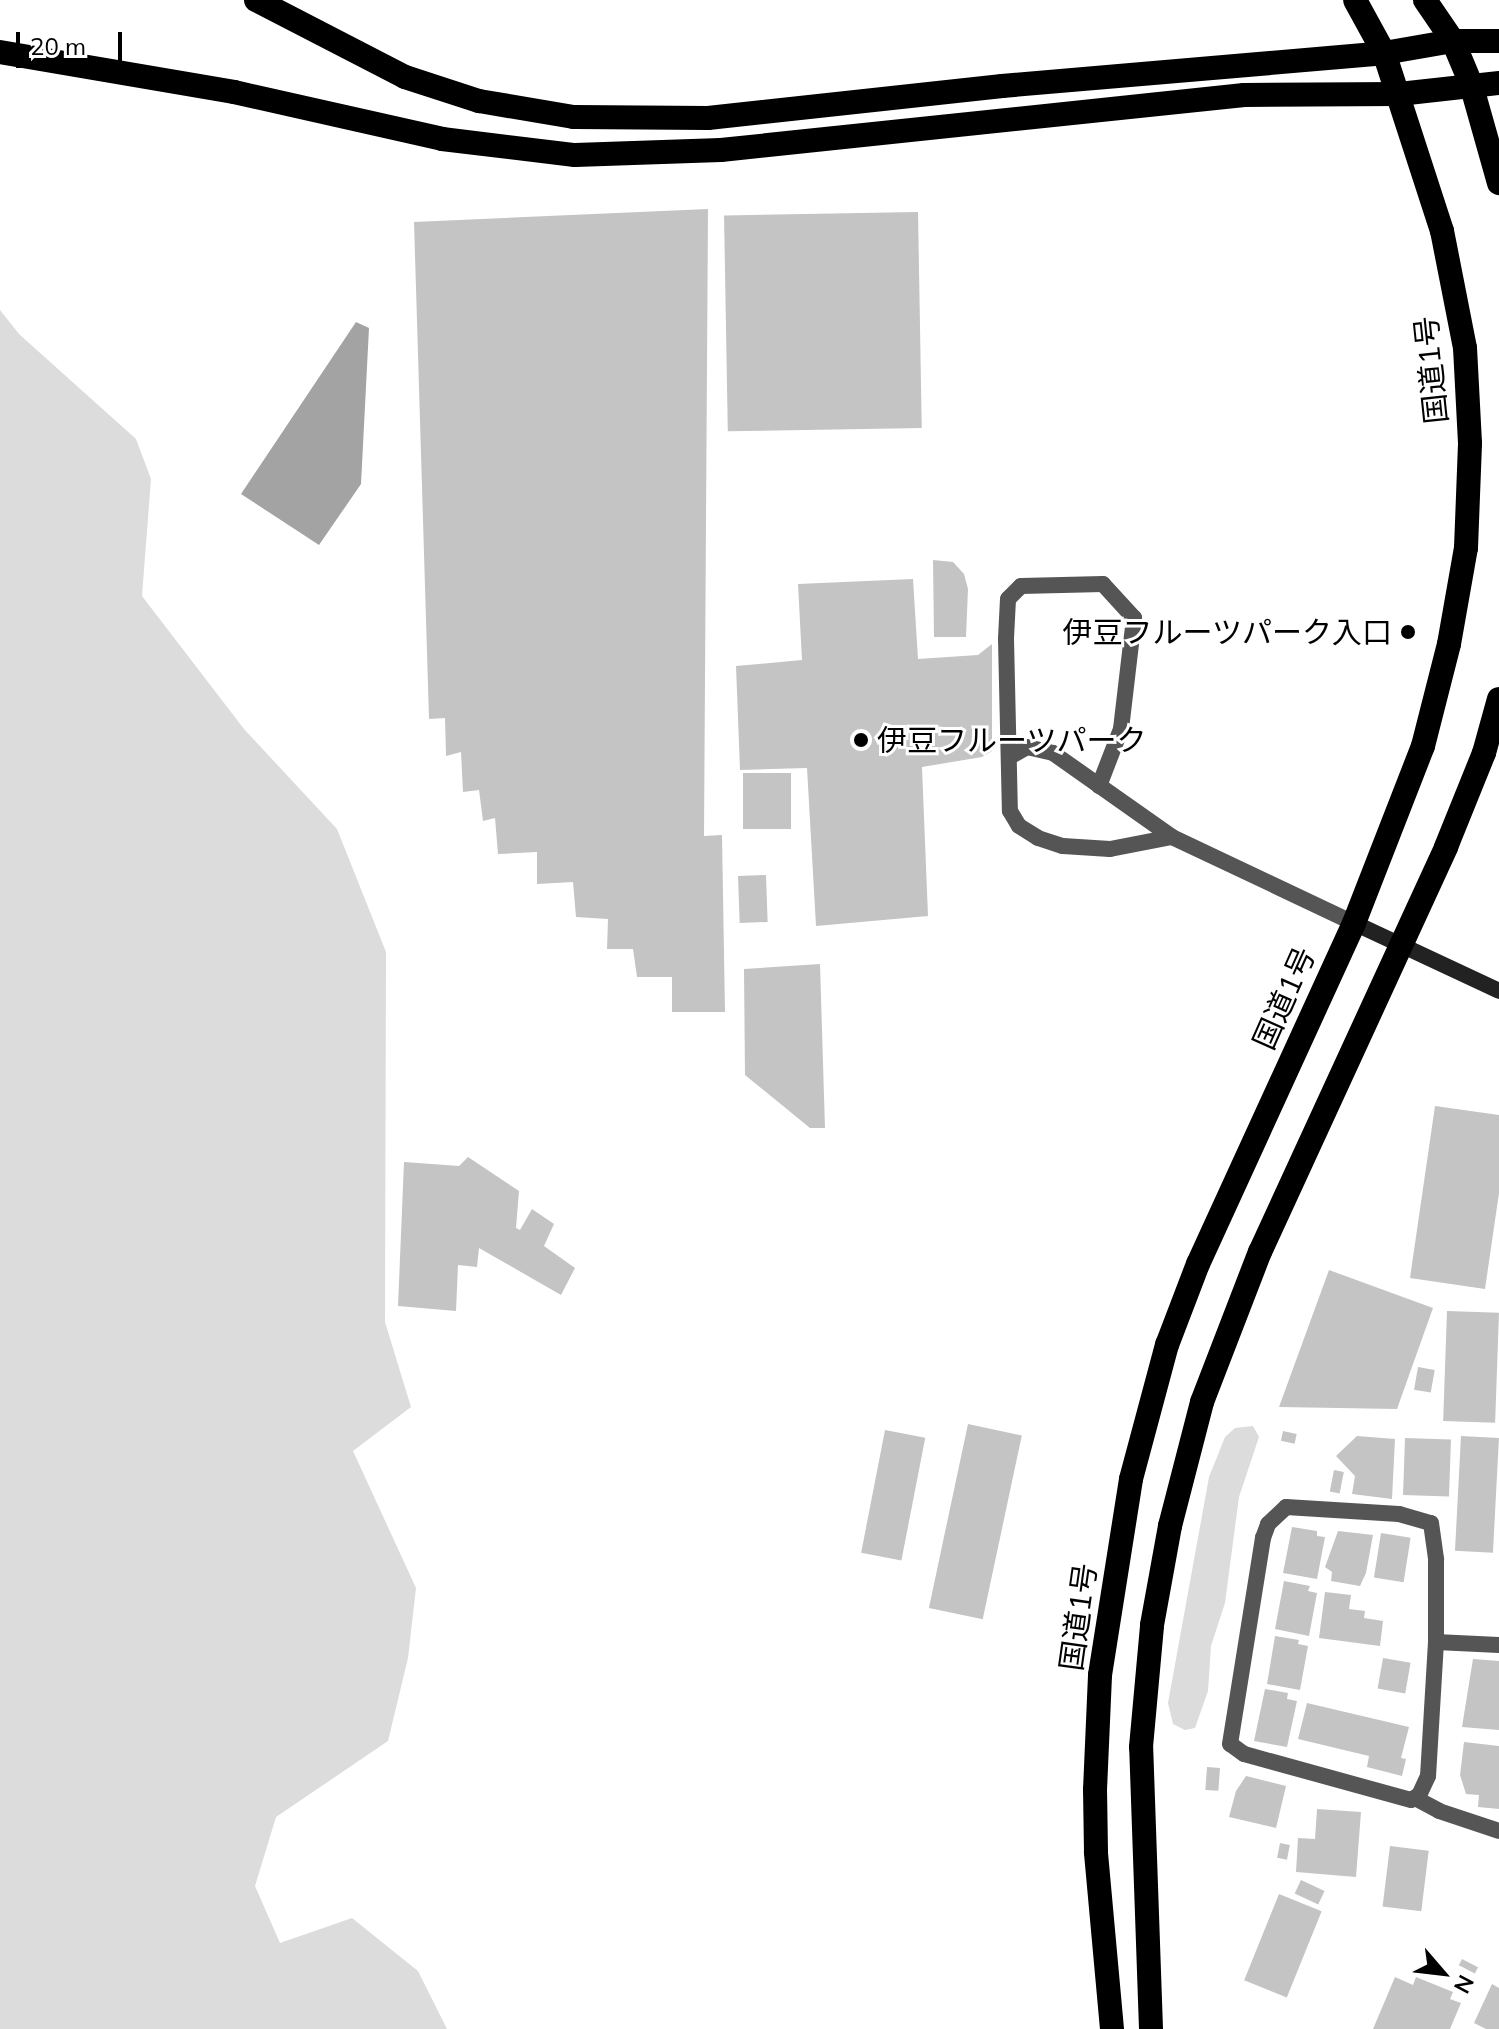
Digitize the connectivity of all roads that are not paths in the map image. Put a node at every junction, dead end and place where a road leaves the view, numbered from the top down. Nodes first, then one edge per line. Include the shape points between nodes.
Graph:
1 (1355, 0) edge
2 (1425, 0) edge
3 (264, 5) edge
4 (1453, 41) junction
5 (1499, 41) edge
6 (0, 52) edge
7 (1384, 53) junction
8 (1499, 83) edge
9 (1471, 84) junction
10 (1399, 94) junction
11 (1499, 183) edge
12 (1499, 699) edge
13 (1011, 756) junction
14 (1099, 786) junction
15 (1172, 837) junction
16 (1354, 923) junction
17 (1402, 944) junction
18 (1499, 991) edge
19 (1436, 1642) junction
20 (1499, 1645) edge
21 (1415, 1798) junction
22 (1499, 1831) edge
23 (1112, 2029) edge
24 (1151, 2029) edge

1 - 7 highway, 国道1号
2 - 4 highway
3 - 7 highway via 405,77 479,101 589,118 708,118
4 - 5 highway
4 - 7 highway
4 - 9 highway
6 - 10 highway via 234,92 442,139 575,155 653,154 1244,95
7 - 10 highway, 国道1号
8 - 9 highway
9 - 10 highway
9 - 11 highway
10 - 16 highway, 国道1号 via 1442,231 1465,348 1470,443 1466,548 1423,746
12 - 17 highway via 1484,753
13 - 14 street via 1027,747 1041,748
13 - 14 street via 1008,599 1021,586 1103,584 1134,618 1121,729
13 - 15 street via 1010,811 1019,826 1038,838 1063,846 1110,849
14 - 15 street
15 - 16 street
16 - 17 street
16 - 23 highway, 国道1号 via 1198,1264 1167,1345 1131,1479 1100,1675 1095,1790
17 - 18 street
17 - 24 highway via 1260,1252 1202,1402 1170,1526 1152,1625 1141,1747
19 - 20 street
19 - 21 street via 1428,1776
19 - 21 street via 1431,1523 1399,1514 1298,1506 1276,1514 1263,1538 1230,1744 1244,1754
21 - 22 street

